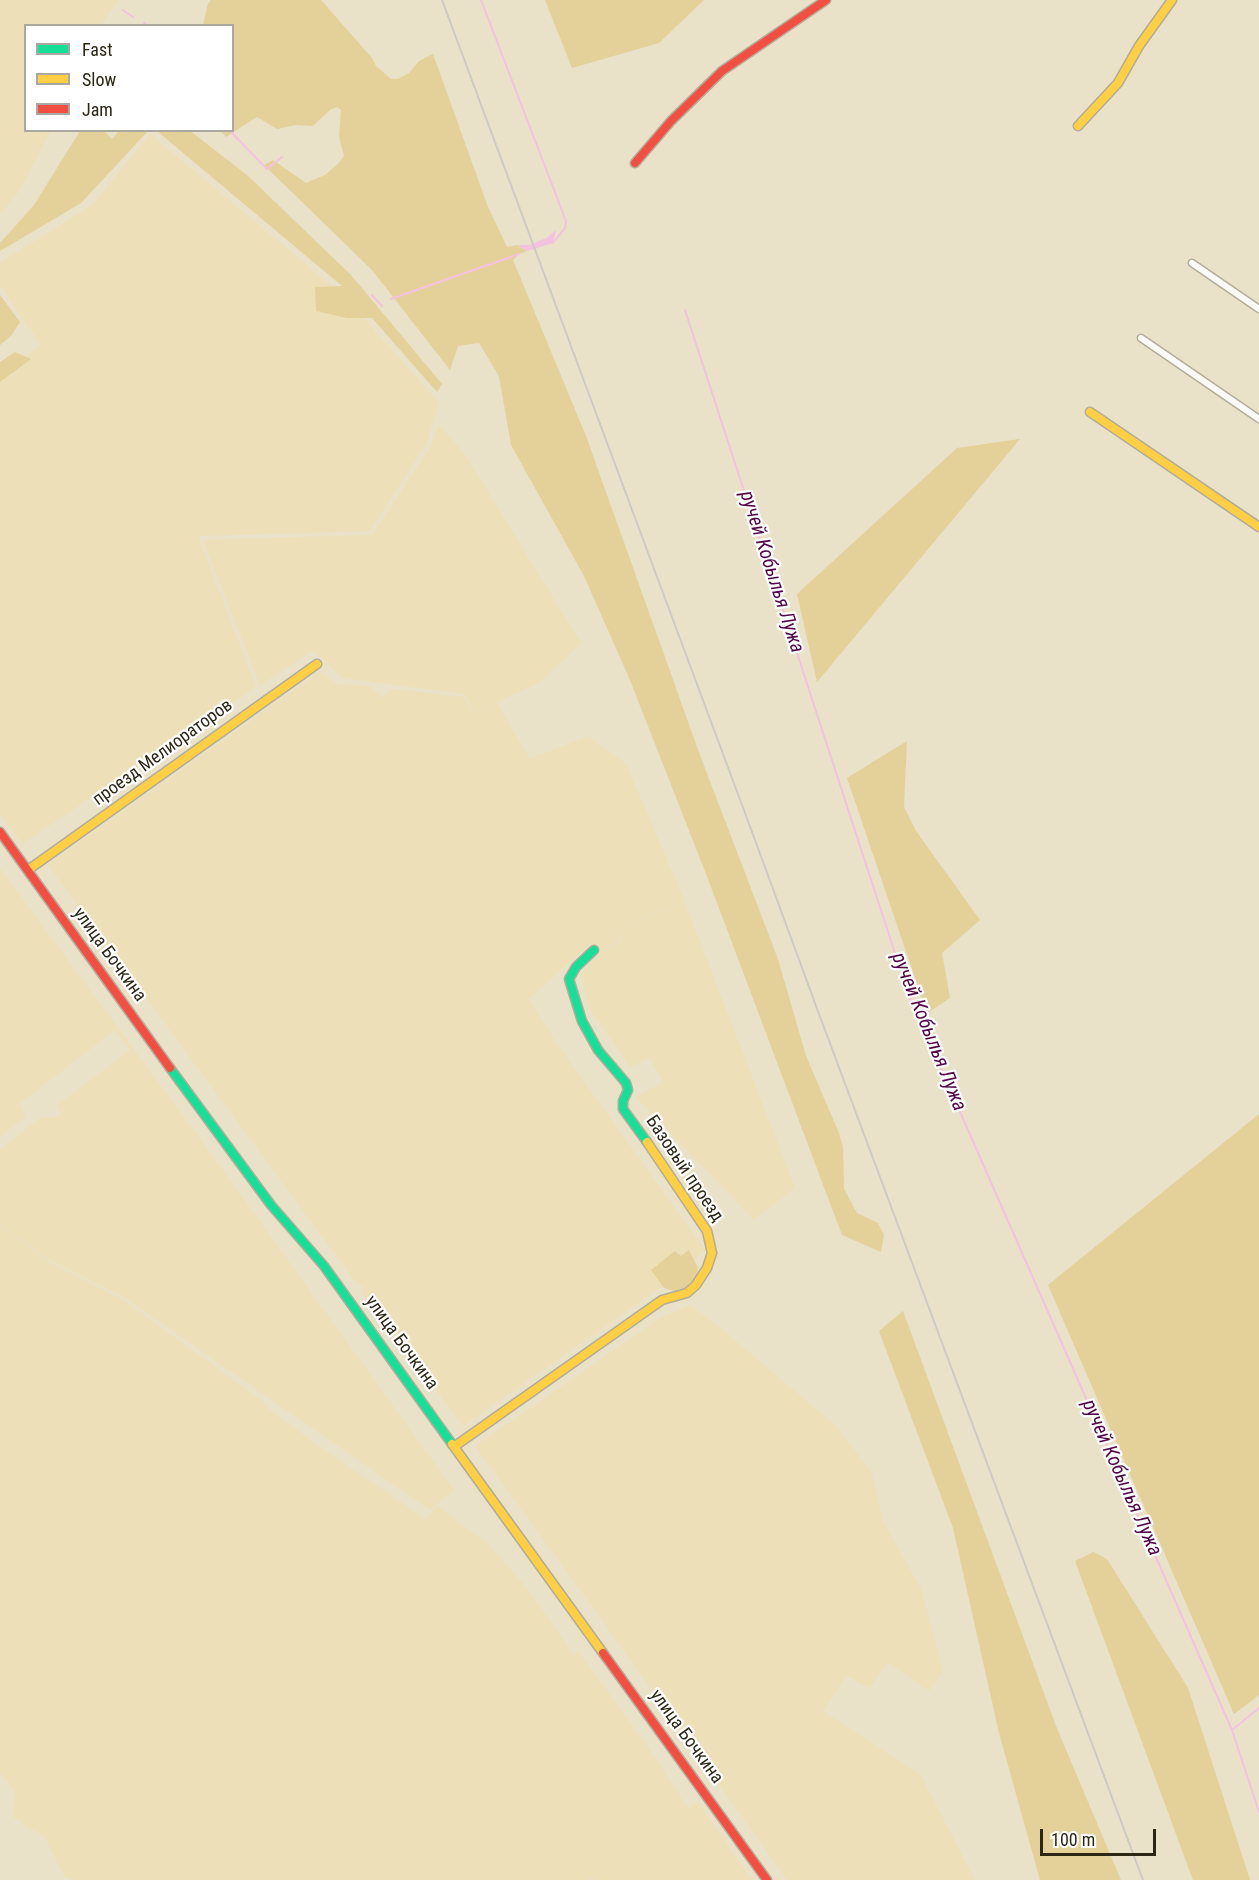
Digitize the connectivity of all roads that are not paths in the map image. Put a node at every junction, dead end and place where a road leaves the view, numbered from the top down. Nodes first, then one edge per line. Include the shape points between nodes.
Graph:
1 (826, 0) edge
2 (1172, 0) edge
3 (1078, 126) dead end
4 (635, 163) dead end
5 (1192, 263) dead end
6 (1259, 309) edge
7 (1141, 338) dead end
8 (1090, 412) dead end
9 (1259, 419) edge
10 (1259, 527) edge
11 (317, 664) dead end
12 (0, 832) edge
13 (28, 870) junction
14 (594, 950) dead end
15 (455, 1446) junction
16 (767, 1880) edge

1 - 4 street via 722,70
2 - 3 street via 1118,83
5 - 6 street
7 - 9 street
8 - 10 street
11 - 13 street, проезд Мелиораторов
12 - 13 street, улица Бочкина
13 - 15 street, улица Бочкина via 240,1164 324,1266
14 - 15 street, Базовый проезд via 569,979 582,1021 598,1050 626,1083 623,1109 706,1231 712,1252 707,1268 687,1293 662,1300
15 - 16 street, улица Бочкина

